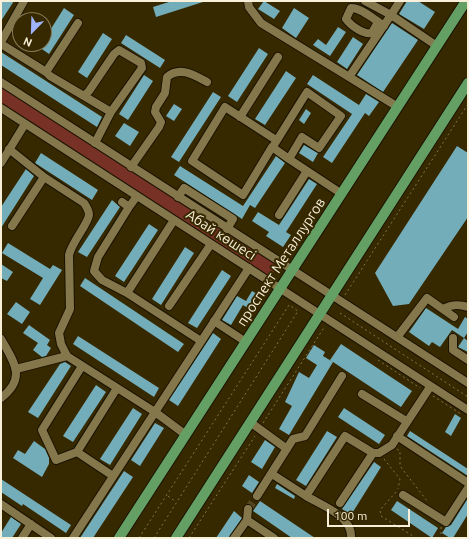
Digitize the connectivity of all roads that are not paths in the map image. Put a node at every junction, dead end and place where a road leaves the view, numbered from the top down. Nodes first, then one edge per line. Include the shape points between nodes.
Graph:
1 (24, 1) edge
2 (248, 1) edge
3 (365, 1) edge
4 (400, 1) edge
5 (466, 1) edge
6 (391, 16) junction
7 (78, 23) dead end
8 (1, 43) edge
9 (437, 46) junction
10 (278, 57) dead end
11 (46, 72) junction
12 (349, 77) junction
13 (1, 82) edge
14 (207, 82) dead end
15 (468, 83) edge
16 (84, 96) junction
17 (398, 107) junction
18 (1, 108) edge
19 (111, 112) junction
20 (240, 117) junction
21 (25, 124) junction
22 (95, 143) junction
23 (274, 144) junction
24 (9, 149) junction
25 (289, 159) junction
26 (1, 163) edge
27 (131, 167) junction
28 (307, 171) junction
29 (44, 177) junction
30 (342, 194) junction
31 (137, 196) junction
32 (280, 215) dead end
33 (174, 220) junction
34 (12, 226) dead end
35 (211, 244) junction
36 (248, 268) junction
37 (292, 271) junction
38 (281, 288) junction
39 (127, 293) junction
40 (333, 294) junction
41 (170, 306) dead end
42 (468, 307) edge
43 (443, 309) junction
44 (320, 313) junction
45 (454, 317) dead end
46 (214, 321) junction
47 (398, 336) junction
48 (453, 338) dead end
49 (1, 339) edge
50 (201, 341) junction
51 (246, 342) junction
52 (67, 356) junction
53 (468, 360) edge
54 (82, 366) junction
55 (16, 369) junction
56 (342, 376) dead end
57 (468, 383) edge
58 (117, 388) junction
59 (428, 389) junction
60 (362, 394) dead end
61 (1, 398) edge
62 (154, 412) junction
63 (465, 412) edge
64 (406, 421) junction
65 (250, 422) junction
66 (186, 436) junction
67 (397, 436) junction
68 (287, 449) junction
69 (77, 452) junction
70 (376, 453) junction
71 (272, 474) junction
72 (113, 476) junction
73 (468, 483) edge
74 (468, 488) edge
75 (403, 495) dead end
76 (257, 496) tunnel mouth
77 (306, 496) junction
78 (340, 503) dead end
79 (1, 504) edge
80 (248, 509) tunnel mouth
81 (246, 520) junction
82 (31, 524) junction
83 (22, 538) edge
84 (52, 538) edge
85 (73, 538) edge
86 (120, 538) edge
87 (176, 538) edge
88 (234, 538) edge
89 (274, 538) edge
90 (351, 538) edge

1 - 8 street
2 - 12 street via 249,7 261,23
3 - 6 street
4 - 6 street
5 - 9 main road, проспект Металлургов
6 - 9 street
6 - 12 street via 381,24
7 - 11 street
8 - 11 street
9 - 17 main road, проспект Металлургов
10 - 20 street
11 - 16 street
12 - 17 street
13 - 22 street, Абай көшесі
14 - 27 street via 187,72 171,74 167,78 165,93 155,112 161,122 159,127
15 - 40 main road
16 - 19 street
16 - 19 street via 114,54 119,50 125,52 141,63 142,68
17 - 30 main road, проспект Металлургов
18 - 21 street, Абай көшесі
19 - 22 street
20 - 23 street
20 - 23 street via 225,107 192,162 243,195
21 - 24 street
21 - 31 street, Абай көшесі
22 - 27 street, Абай көшесі
23 - 25 street
23 - 25 street via 307,92 341,116 319,148 302,137
24 - 26 street
24 - 29 street
25 - 28 street
27 - 37 street, Абай көшесі
28 - 30 street
28 - 32 street
29 - 34 street
29 - 52 street via 84,203 89,216 70,248 70,309 59,333
30 - 37 main road, проспект Металлургов
31 - 33 street, Абай көшесі
31 - 39 street via 126,204 98,257 94,271 102,280
33 - 35 street, Абай көшесі
33 - 39 street
35 - 36 street, Абай көшесі
35 - 41 street
36 - 38 street, Абай көшесі
36 - 46 street
37 - 38 main road, проспект Металлургов
37 - 40 street, Абай көшесі
38 - 44 street, Абай көшесі
38 - 51 main road, проспект Металлургов
39 - 50 street
40 - 44 main road
40 - 47 street, Абай көшесі
42 - 43 street via 460,304
43 - 45 street
43 - 47 street via 427,298
44 - 59 street, Абай көшесі
44 - 65 main road
46 - 50 street
46 - 51 street
47 - 57 street, Абай көшесі
48 - 53 street via 453,350
49 - 55 street
50 - 62 street
51 - 66 main road, проспект Металлургов
52 - 54 street
52 - 55 street
54 - 58 street
54 - 69 street via 42,430 56,460
55 - 61 street via 11,390
56 - 68 street via 305,436 293,439
58 - 62 street
58 - 69 street
59 - 63 street, Абай көшесі
59 - 64 street
60 - 64 street
62 - 66 street
62 - 72 street
64 - 67 street
65 - 68 street
65 - 87 main road
66 - 86 main road, проспект Металлургов
67 - 70 street via 392,445
67 - 73 street
68 - 71 street
69 - 72 street
70 - 77 street via 344,436
70 - 78 street
71 - 76 street
71 - 77 street
72 - 85 street
74 - 75 street via 446,522
77 - 90 street via 343,518 351,529
79 - 82 street
80 - 81 street
81 - 88 street
81 - 89 street
82 - 83 street
82 - 84 street

